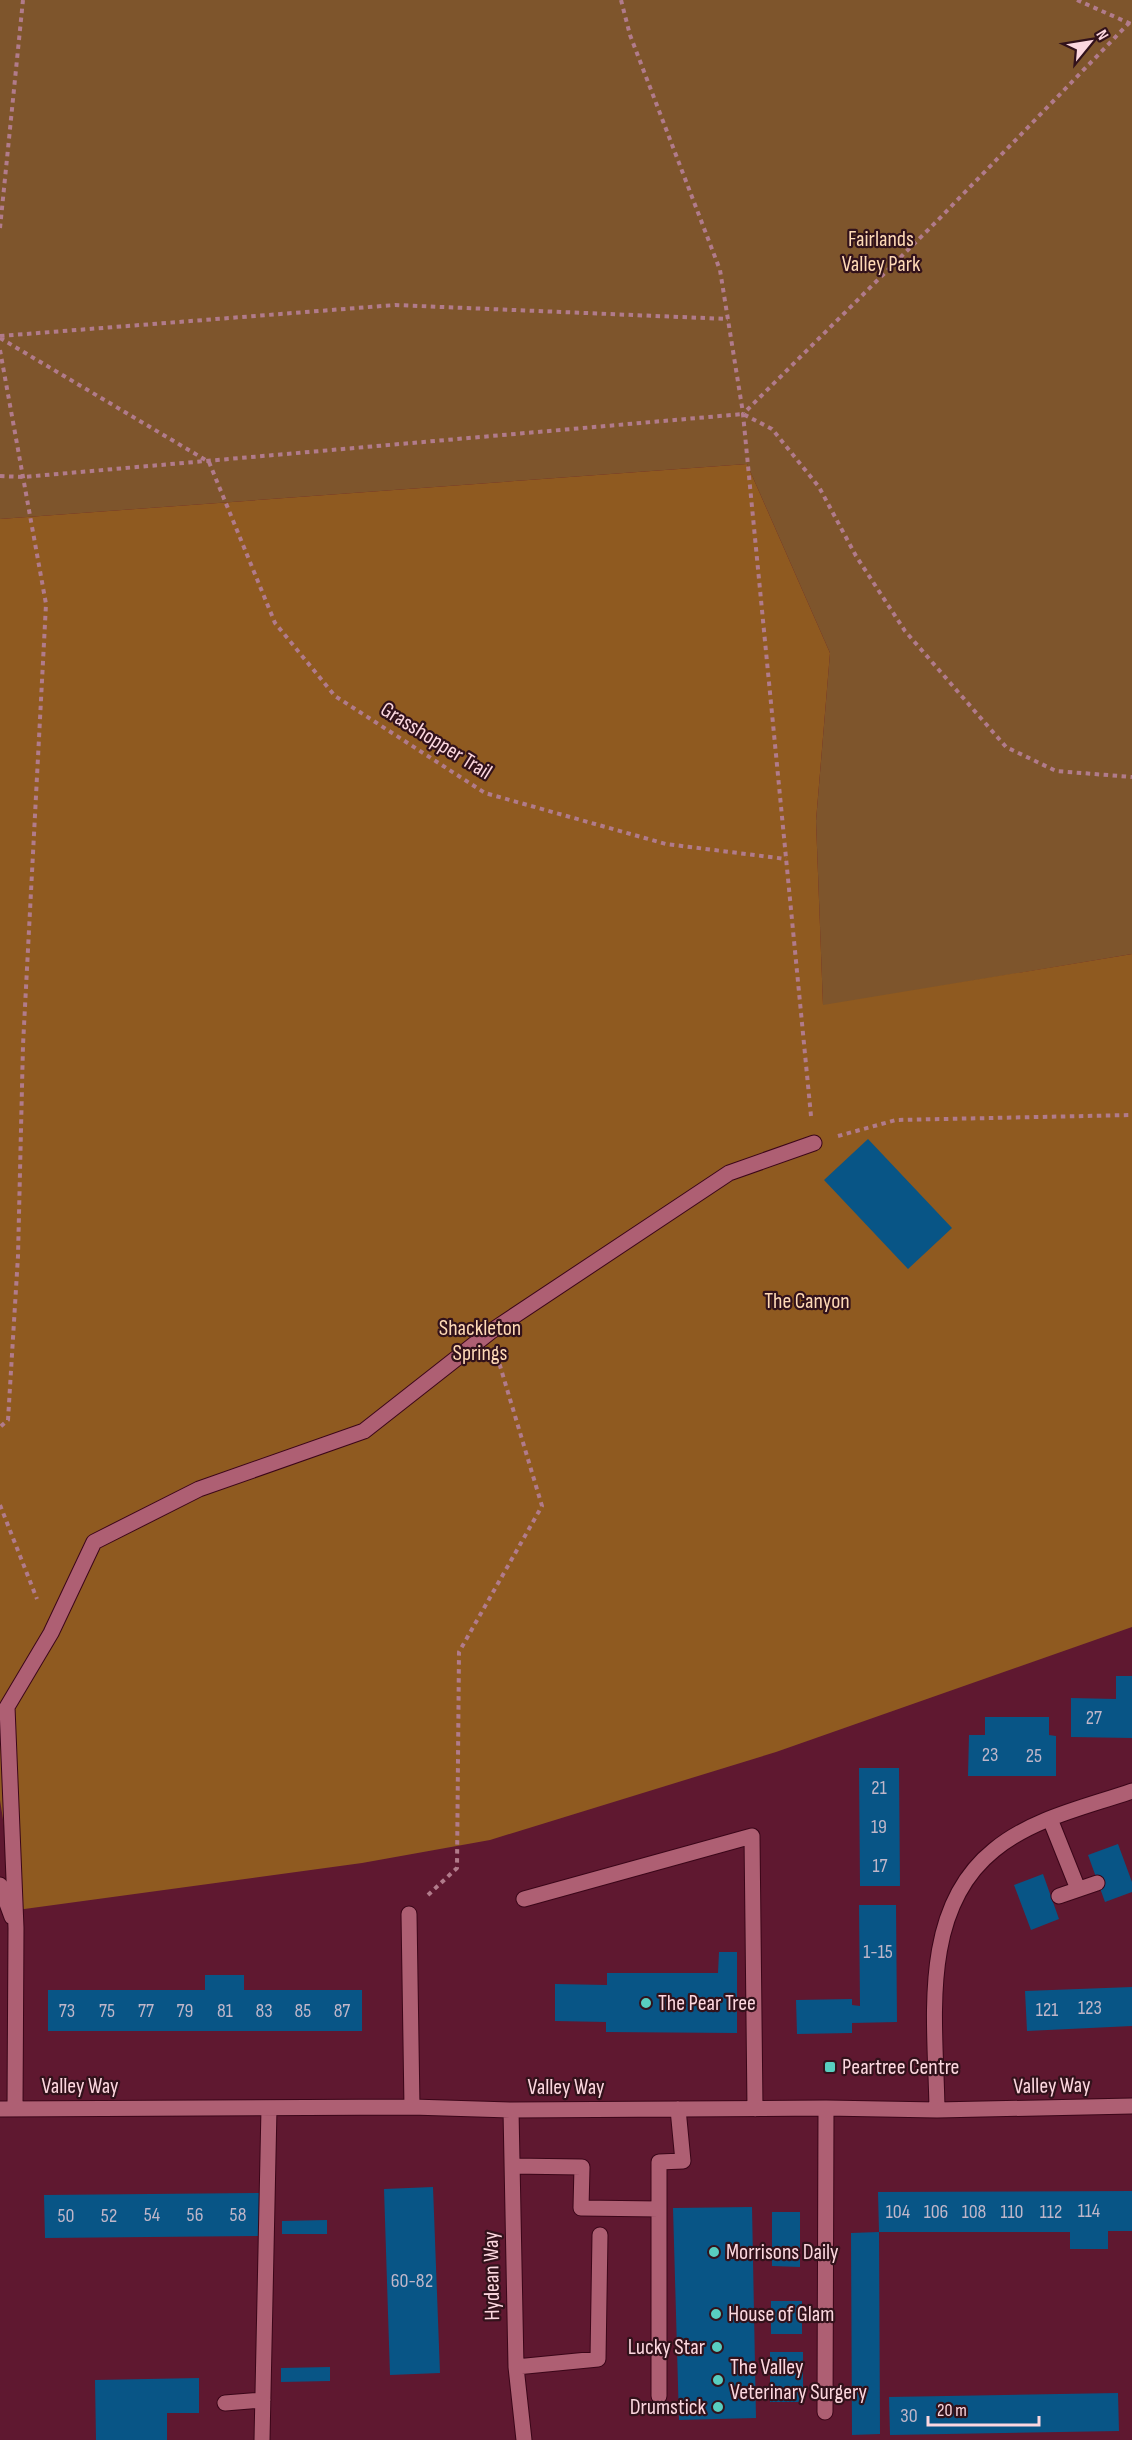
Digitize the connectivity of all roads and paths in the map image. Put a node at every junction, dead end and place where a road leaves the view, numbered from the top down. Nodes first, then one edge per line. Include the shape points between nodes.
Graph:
1 (22, 0) edge
2 (621, 0) edge
3 (1077, 0) edge
4 (1131, 23) edge
5 (0, 228) edge
6 (728, 320) junction
7 (0, 337) edge
8 (0, 350) edge
9 (743, 414) junction
10 (209, 462) junction
11 (0, 476) edge
12 (23, 477) junction
13 (1132, 777) edge
14 (786, 859) junction
15 (1132, 1115) edge
16 (814, 1143) junction
17 (490, 1332) junction
18 (0, 1427) edge
19 (0, 1505) edge
20 (51, 1633) junction
21 (1132, 1791) edge
22 (1050, 1819) junction
23 (1097, 1883) dead end
24 (0, 1885) edge
25 (1078, 1889) junction
26 (1059, 1896) dead end
27 (524, 1899) dead end
28 (409, 1914) joint
29 (16, 1928) junction
30 (1132, 2106) edge
31 (269, 2108) junction
32 (412, 2108) junction
33 (826, 2108) junction
34 (8, 2109) edge
35 (678, 2109) junction
36 (755, 2109) junction
37 (511, 2110) junction
38 (937, 2110) junction
39 (512, 2166) junction
40 (659, 2209) junction
41 (600, 2235) dead end
42 (516, 2367) junction
43 (659, 2396) dead end
44 (262, 2400) junction
45 (225, 2403) dead end
46 (825, 2412) dead end
47 (262, 2440) edge
48 (524, 2440) edge

1 - 5 path
2 - 6 path via 630,35 720,270
3 - 4 path
4 - 9 path
6 - 7 path via 395,305
6 - 9 path
7 - 10 path
8 - 12 path
9 - 10 path
9 - 13 path via 772,429 819,487 856,556 904,631 1006,747 1056,771
9 - 14 path
10 - 12 path
10 - 14 path, Grasshopper Trail via 275,623 335,696 485,793 666,844
11 - 12 path
12 - 18 path via 46,604 23,1045 18,1256 8,1420
14 - 16 path
15 - 16 path via 896,1119
16 - 17 street via 729,1173
17 - 20 street via 364,1431 199,1489 94,1542
17 - 28 path via 542,1506 459,1653 458,1868
19 - 20 path
20 - 29 street via 7,1707
21 - 22 street
22 - 25 street
22 - 38 street via 994,1850 955,1898 945,1922 935,1987
23 - 25 street
24 - 29 street
25 - 26 street
27 - 36 street via 752,1836
28 - 32 street
29 - 34 street
30 - 38 street, Valley Way
31 - 32 street, Valley Way
31 - 34 street, Valley Way
31 - 44 street
32 - 37 street, Valley Way
33 - 36 street, Valley Way
33 - 38 street, Valley Way
33 - 46 street
35 - 36 street, Valley Way
35 - 37 street, Valley Way
35 - 40 street via 683,2161 659,2162
37 - 39 street, Hydean Way
39 - 40 street via 582,2167 581,2208
39 - 42 street, Hydean Way
40 - 43 street
41 - 42 street via 598,2359
42 - 48 street, Hydean Way
44 - 45 street
44 - 47 street

